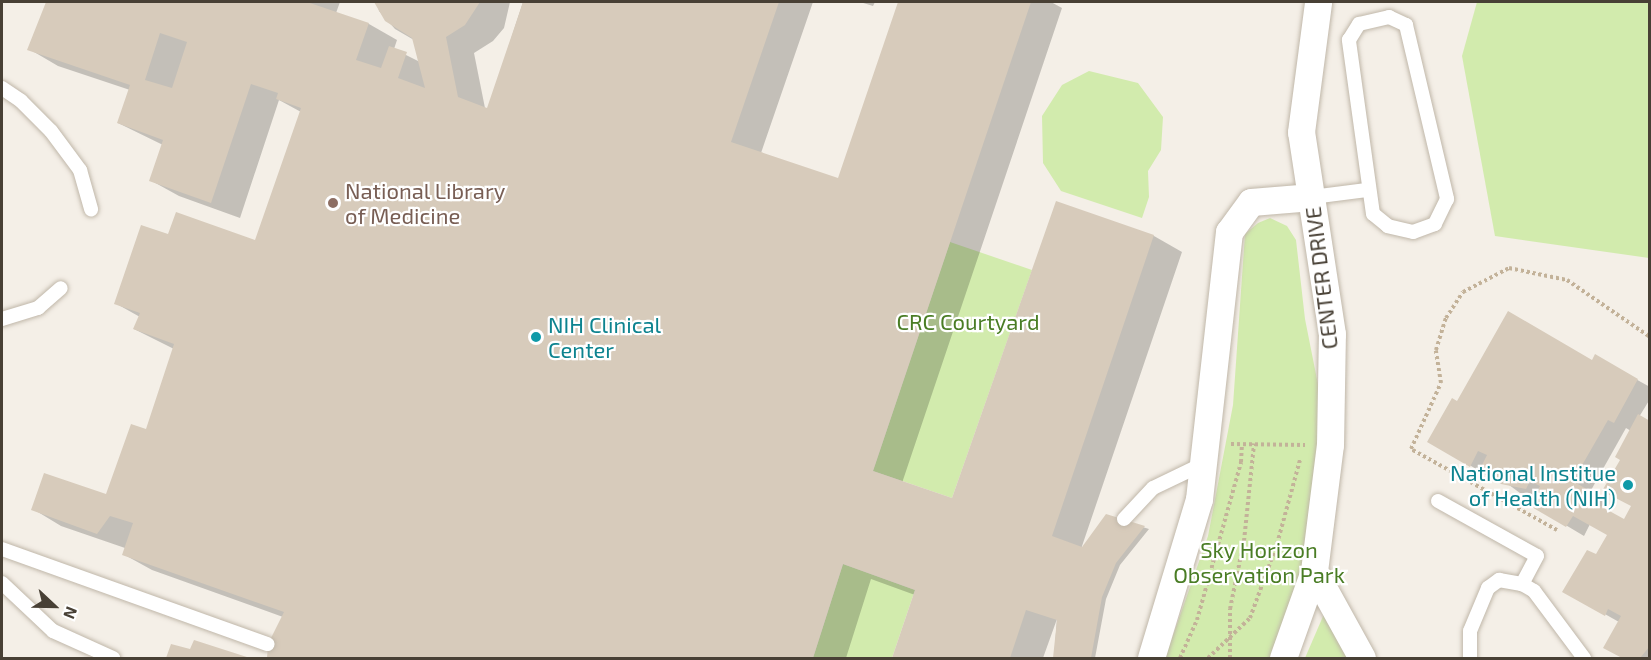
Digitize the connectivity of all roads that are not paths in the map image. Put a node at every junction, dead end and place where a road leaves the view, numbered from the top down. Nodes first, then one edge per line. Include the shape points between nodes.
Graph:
1 (1318, 2) edge
2 (2, 88) edge
3 (1367, 190) junction
4 (1312, 197) junction
5 (91, 209) dead end
6 (61, 288) dead end
7 (2, 319) edge
8 (1205, 463) junction
9 (1438, 501) dead end
10 (1124, 519) dead end
11 (2, 549) edge
12 (1314, 571) junction
13 (2, 583) edge
14 (1522, 584) junction
15 (268, 644) dead end
16 (113, 658) edge
17 (1151, 658) edge
18 (1283, 658) edge
19 (1362, 658) edge
20 (1470, 658) edge
21 (1584, 658) edge

1 - 4 street, CENTER DRIVE via 1301,132
2 - 5 lane via 51,131 80,170
3 - 3 lane via 1373,214 1388,226 1413,232 1435,224 1447,199 1406,25 1389,17 1359,24 1349,40
3 - 4 lane
4 - 8 street via 1251,202 1229,232
4 - 12 street, CENTER DRIVE via 1332,334 1330,445
6 - 7 lane via 38,308
8 - 10 lane via 1153,488
8 - 17 street via 1199,499
9 - 14 lane via 1537,556
11 - 15 lane
12 - 18 street, CENTER DRIVE
12 - 19 street
13 - 16 lane via 53,631
14 - 20 lane via 1499,580 1488,588 1470,631
14 - 21 lane via 1534,591

